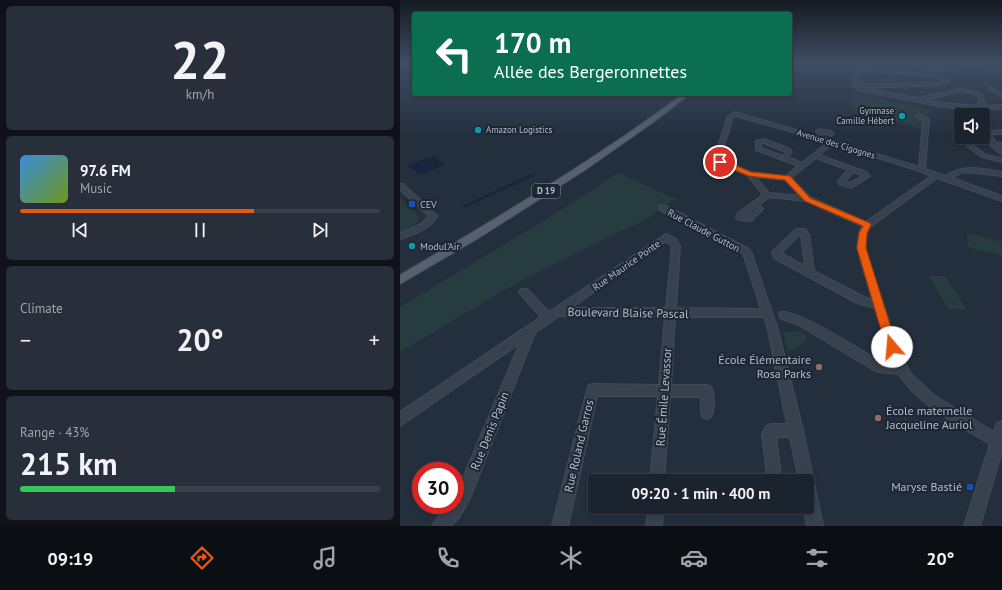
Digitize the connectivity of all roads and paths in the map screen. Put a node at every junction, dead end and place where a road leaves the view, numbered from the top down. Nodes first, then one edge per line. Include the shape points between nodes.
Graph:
1 (990, 88) dead end
2 (860, 89) edge
3 (1002, 95) edge
4 (678, 96) edge
5 (684, 96) edge
6 (991, 96) dead end
7 (914, 99) junction
8 (985, 107) junction
9 (1002, 107) edge
10 (918, 116) dead end
11 (1002, 132) edge
12 (826, 138) junction
13 (994, 144) junction
14 (969, 145) dead end
15 (1002, 145) edge
16 (1002, 153) edge
17 (815, 156) junction
18 (784, 158) dead end
19 (1002, 160) edge
20 (803, 165) junction
21 (849, 168) dead end
22 (922, 170) junction
23 (749, 174) junction
24 (1002, 174) edge
25 (936, 175) junction
26 (788, 178) junction
27 (947, 179) junction
28 (400, 186) edge
29 (767, 195) junction
30 (807, 199) junction
31 (1002, 199) edge
32 (755, 204) dead end
33 (663, 208) dead end
34 (867, 225) junction
35 (400, 236) edge
36 (810, 273) junction
37 (401, 277) edge
38 (524, 292) dead end
39 (878, 305) junction
40 (768, 313) junction
41 (671, 314) junction
42 (553, 315) junction
43 (784, 315) dead end
44 (531, 330) junction
45 (901, 369) junction
46 (664, 390) junction
47 (707, 414) dead end
48 (400, 420) edge
49 (796, 430) junction
50 (1001, 438) edge
51 (658, 474) edge
52 (774, 474) edge
53 (805, 474) edge
54 (655, 514) edge
55 (813, 514) edge
56 (445, 524) edge
57 (560, 526) edge
58 (654, 526) edge
59 (815, 526) edge
60 (972, 526) edge

1 - 3 street
2 - 7 street
3 - 6 street
4 - 37 main road, D 19 via 547,185
5 - 37 main road, D 19 via 566,178
7 - 8 street via 944,105
7 - 8 street via 968,90 980,95 981,104
8 - 9 street
10 - 22 street via 926,119
11 - 13 street via 988,133
12 - 17 street
12 - 22 street, Avenue des Cigognes
12 - 23 street, Avenue des Cigognes via 735,114 731,116 722,143 720,162
13 - 15 street
13 - 16 street
14 - 19 street via 984,156
17 - 20 street
17 - 21 street
18 - 20 street
20 - 26 street
22 - 25 street, Avenue des Cigognes
23 - 26 street
23 - 29 street
24 - 27 street via 966,170 950,175
25 - 27 street, Avenue des Cigognes
25 - 34 street
26 - 30 street
27 - 31 street, Avenue des Cigognes
28 - 35 street via 433,216 425,224
29 - 30 street
29 - 32 street
30 - 34 street
33 - 40 street, Rue Claude Gutton via 746,251
34 - 39 street via 861,248
36 - 36 street via 805,234 799,231 776,254
36 - 39 street via 861,300
38 - 42 street
39 - 45 street
40 - 41 street, Boulevard Blaise Pascal
40 - 49 street
41 - 42 street, Boulevard Blaise Pascal
41 - 42 street, Rue Maurice Ponte via 676,246 666,237
41 - 46 street, Rue Émile Levassor
42 - 44 street
43 - 45 street via 801,321 881,368
44 - 48 street
44 - 56 street, Rue Denis Papin via 463,498
45 - 50 street via 916,388 931,400
46 - 47 street via 707,391
46 - 51 street, Rue Émile Levassor
46 - 57 street, Rue Roland Garros via 592,390
49 - 52 street via 771,430 769,434
49 - 53 street
50 - 60 street
54 - 58 street
55 - 59 street

